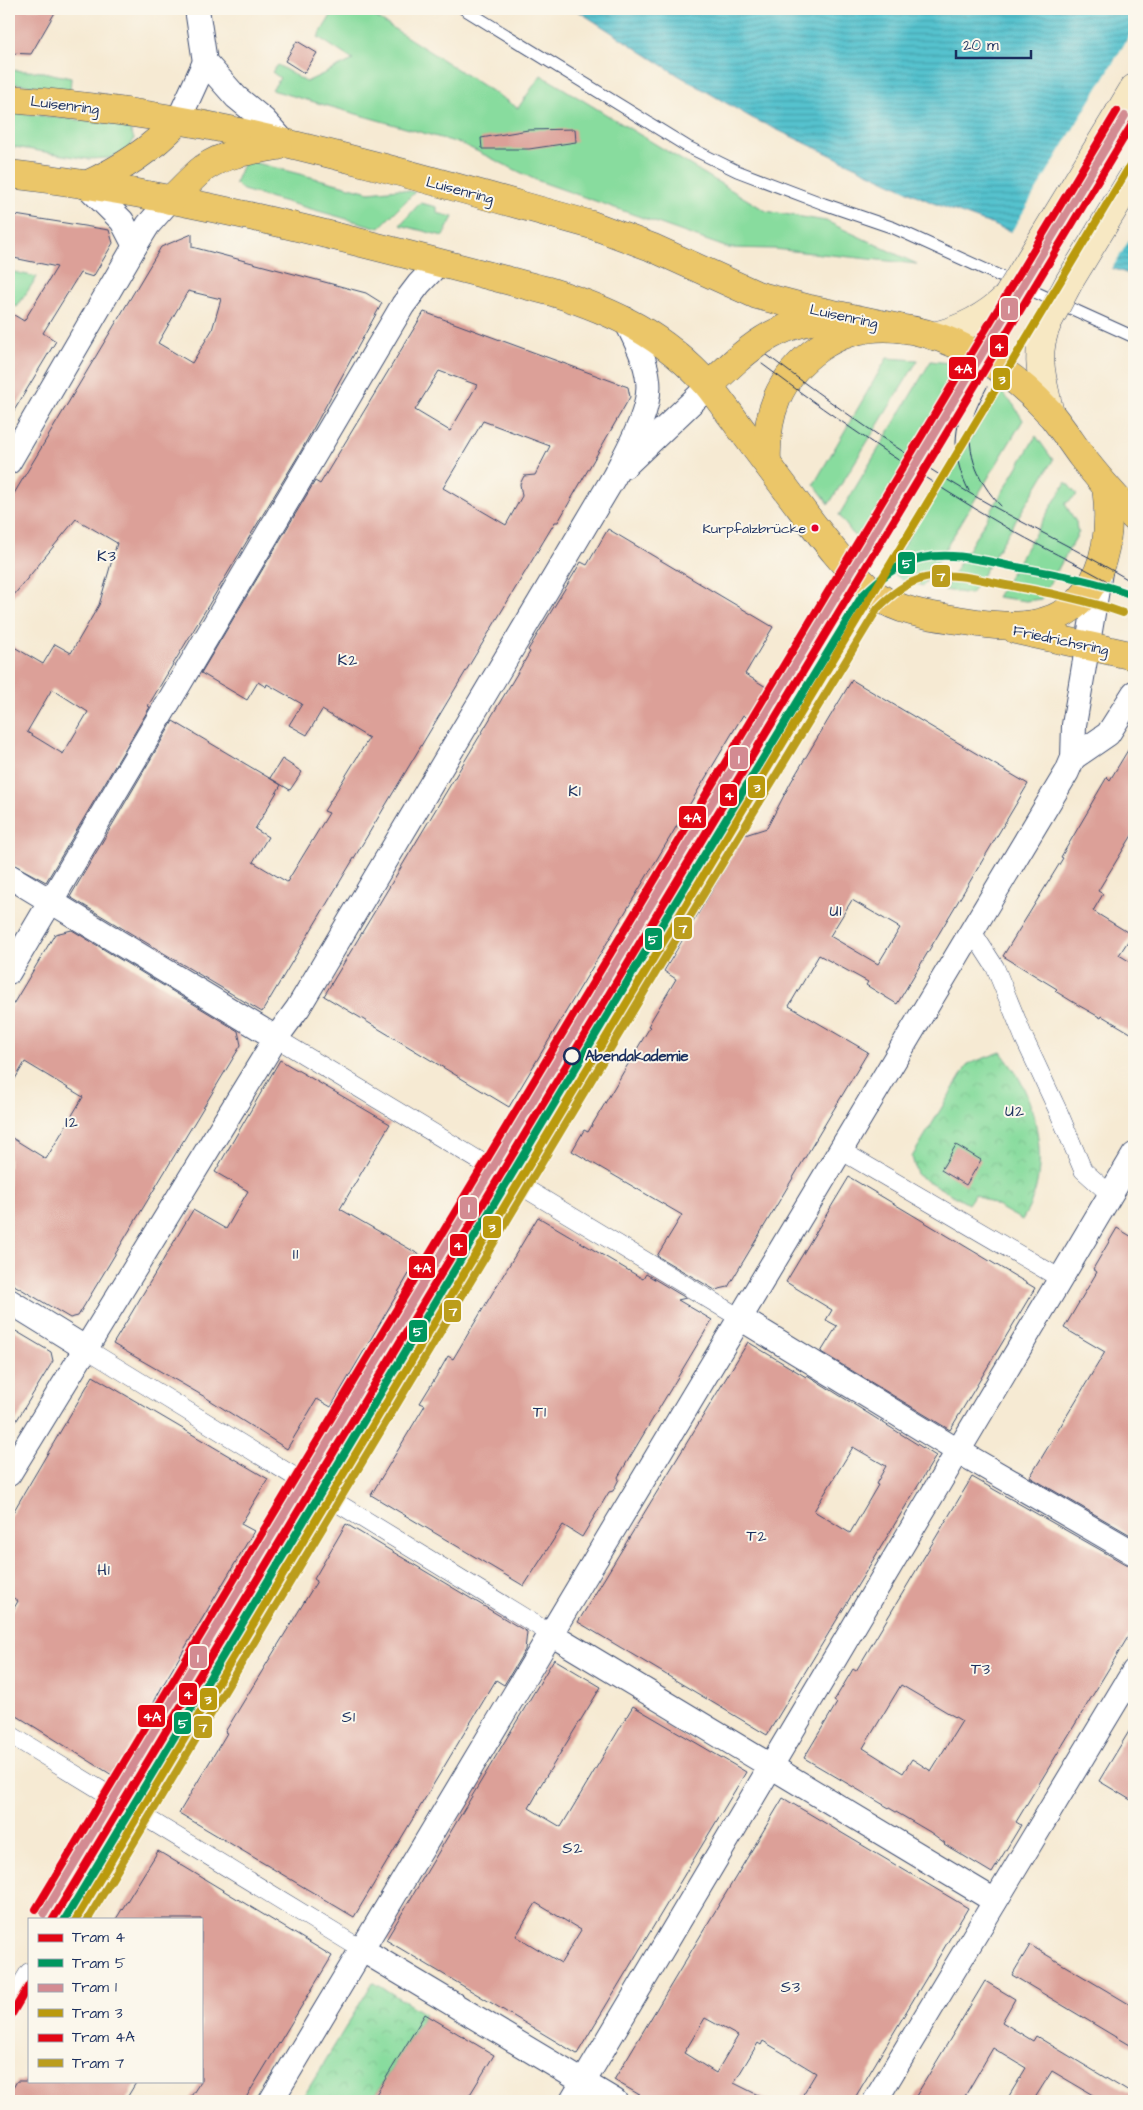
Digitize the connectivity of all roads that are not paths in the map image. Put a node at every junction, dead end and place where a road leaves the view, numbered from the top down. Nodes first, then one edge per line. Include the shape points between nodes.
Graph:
1 (197, 9) edge
2 (464, 9) edge
3 (205, 62) junction
4 (1134, 88) edge
5 (9, 98) edge
6 (178, 121) junction
7 (287, 144) junction
8 (9, 174) edge
9 (1134, 175) edge
10 (86, 185) junction
11 (170, 200) junction
12 (135, 246) junction
13 (439, 263) junction
14 (843, 316) junction
15 (625, 319) junction
16 (899, 328) junction
17 (933, 336) junction
18 (1134, 337) edge
19 (709, 386) junction
20 (1050, 414) junction
21 (9, 462) edge
22 (767, 463) junction
23 (614, 477) junction
24 (1106, 487) junction
25 (1134, 517) edge
26 (1101, 563) junction
27 (864, 584) junction
28 (847, 618) joint
29 (988, 624) junction
30 (1134, 656) edge
31 (1085, 657) junction
32 (1134, 693) edge
33 (1073, 758) junction
34 (9, 876) edge
35 (52, 901) junction
36 (977, 939) dead end
37 (9, 972) edge
38 (276, 1038) junction
39 (840, 1150) junction
40 (1134, 1155) edge
41 (506, 1176) junction
42 (1112, 1193) junction
43 (1062, 1279) junction
44 (9, 1301) edge
45 (740, 1318) junction
46 (86, 1348) junction
47 (958, 1451) junction
48 (9, 1474) edge
49 (317, 1491) junction
50 (1134, 1553) edge
51 (551, 1634) junction
52 (1134, 1671) edge
53 (9, 1734) edge
54 (771, 1765) junction
55 (127, 1807) junction
56 (996, 1901) junction
57 (61, 1918) edge
58 (361, 1949) junction
59 (28, 1974) edge
60 (9, 2005) edge
61 (577, 2092) edge
62 (271, 2101) edge
63 (615, 2101) edge
64 (875, 2101) edge

1 - 3 street
2 - 18 lane via 688,147 737,171 894,228
3 - 6 street
3 - 7 street via 221,82
4 - 17 main road, bridge via 1007,297 974,323
5 - 6 main road, Luisenring
6 - 7 main road, Luisenring
6 - 10 main road via 141,155
7 - 11 main road via 217,161 204,168
7 - 14 main road, Luisenring via 592,225 651,247 758,295
8 - 10 main road
9 - 20 main road, bridge via 1069,282 1040,340 1039,357
10 - 11 main road
10 - 12 street via 122,221
11 - 12 street
11 - 13 main road via 279,222
12 - 21 street
13 - 15 main road via 552,292
13 - 35 street via 403,305
14 - 16 main road, Luisenring
14 - 19 main road via 801,323 766,337 745,351
15 - 19 main road via 680,358
15 - 23 street via 646,370 648,392 647,402
16 - 17 main road
16 - 22 main road via 879,327 850,333 808,356 792,373 775,400 766,442
17 - 20 main road via 974,352 994,365
19 - 22 main road
19 - 23 street
20 - 24 main road
22 - 27 main road via 815,528
23 - 38 street via 298,1008
24 - 25 main road
24 - 26 main road via 1108,529
26 - 29 main road via 1089,590 1062,614 1032,624
26 - 31 street
27 - 28 street
27 - 29 main road via 878,596 900,607
28 - 41 street
29 - 31 main road, Friedrichsring
30 - 31 main road, Friedrichsring
31 - 33 street via 1074,725
32 - 33 street via 1108,734
33 - 39 street
34 - 35 street
35 - 37 street
35 - 38 street
36 - 42 street via 996,967 1083,1170
38 - 41 street
38 - 46 street
39 - 43 street
39 - 45 street
40 - 42 street
41 - 45 street
41 - 49 street
42 - 43 street
43 - 47 street
44 - 46 street
45 - 47 street
45 - 51 street
46 - 48 street
46 - 49 street
47 - 50 street
47 - 54 street
49 - 51 street
49 - 55 street
51 - 54 street
51 - 58 street
52 - 56 street
53 - 55 street
54 - 56 street
54 - 61 street
55 - 57 street
55 - 58 street
56 - 64 street
58 - 61 street
58 - 62 street
59 - 60 street
61 - 63 street

